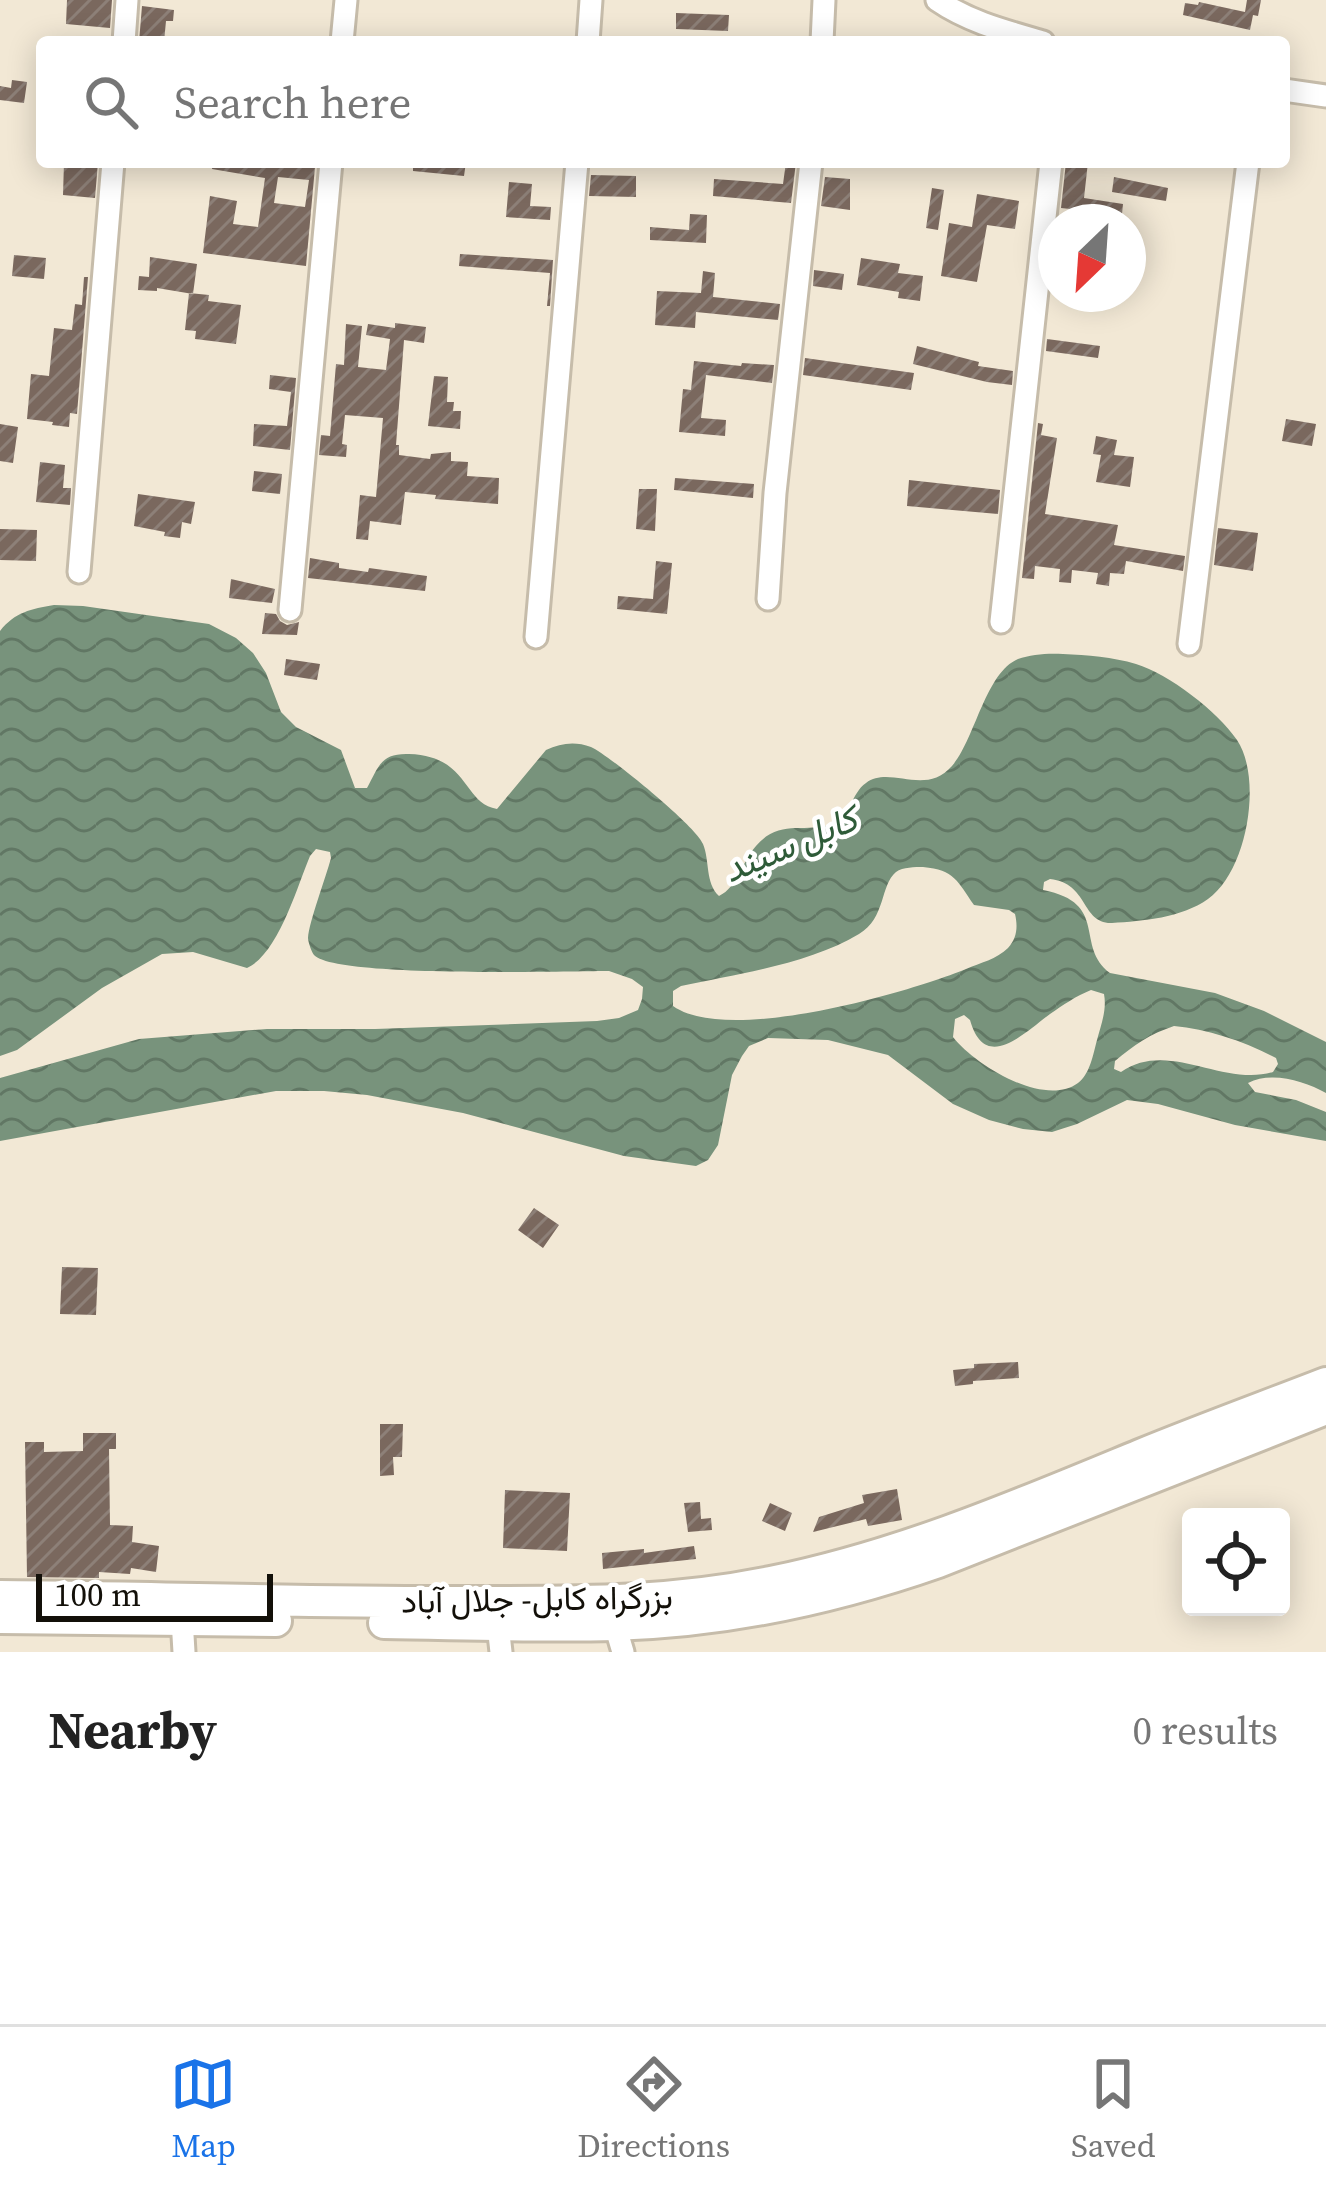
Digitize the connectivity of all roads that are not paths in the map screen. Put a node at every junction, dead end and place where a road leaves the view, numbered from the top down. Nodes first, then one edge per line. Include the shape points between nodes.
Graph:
1 (127, 0) edge
2 (346, 0) edge
3 (591, 0) edge
4 (824, 0) edge
5 (937, 0) edge
6 (124, 36) edge
7 (343, 36) edge
8 (588, 36) edge
9 (822, 36) edge
10 (1022, 36) edge
11 (1290, 91) edge
12 (1326, 96) edge
13 (113, 168) edge
14 (330, 168) edge
15 (576, 168) edge
16 (810, 168) edge
17 (1050, 168) edge
18 (1246, 168) edge
19 (79, 572) dead end
20 (768, 599) dead end
21 (290, 610) dead end
22 (1000, 622) dead end
23 (536, 637) dead end
24 (1189, 644) dead end
25 (1326, 1383) edge
26 (1326, 1409) edge
27 (871, 1572) junction
28 (0, 1596) edge
29 (0, 1618) edge
30 (182, 1619) junction
31 (500, 1638) edge
32 (619, 1639) edge
33 (184, 1652) edge

1 - 6 street
2 - 7 street
3 - 8 street
4 - 9 street
5 - 10 street
11 - 12 street
13 - 19 street
14 - 21 street
15 - 23 street
16 - 20 street
17 - 22 street
18 - 24 street
25 - 27 highway, بزرگراه کابل- جلال آباد
26 - 27 highway, بزرگراه کابل- جلال آباد
27 - 28 highway, بزرگراه کابل- جلال آباد via 635,1601
27 - 32 highway, بزرگراه کابل- جلال آباد
29 - 30 highway, بزرگراه کابل- جلال آباد
30 - 31 highway, بزرگراه کابل- جلال آباد
30 - 33 street
31 - 32 highway, بزرگراه کابل- جلال آباد

